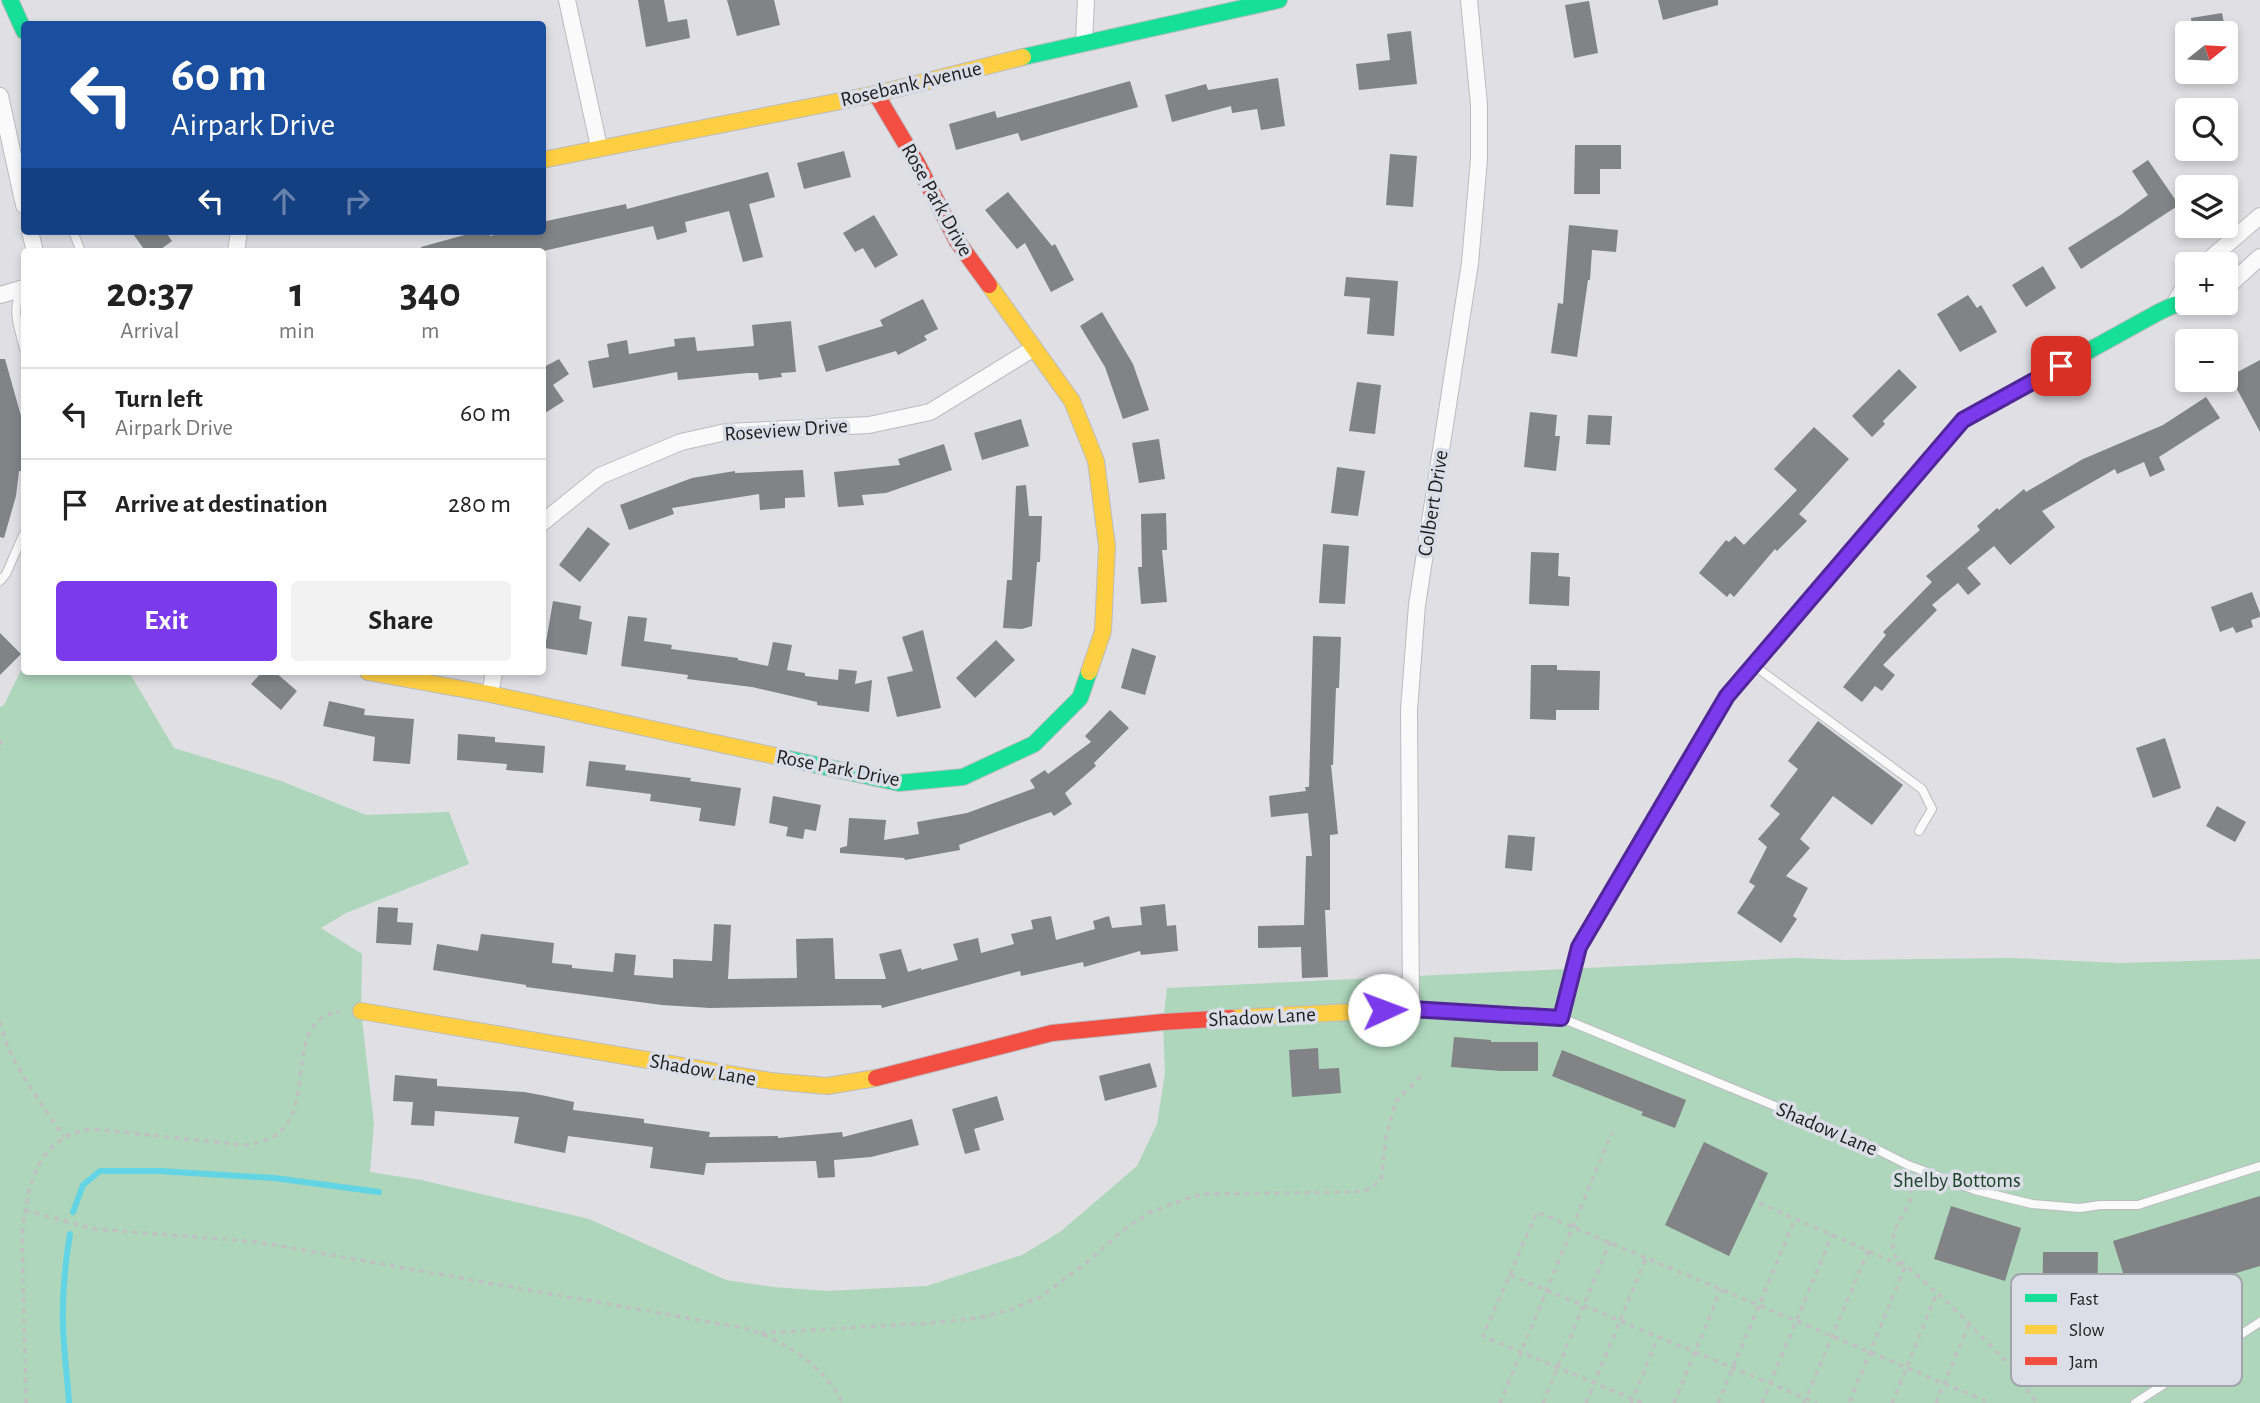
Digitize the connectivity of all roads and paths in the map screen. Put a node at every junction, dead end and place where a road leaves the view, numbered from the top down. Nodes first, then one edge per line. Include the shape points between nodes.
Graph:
1 (10, 0) edge
2 (568, 0) edge
3 (1086, 0) edge
4 (1279, 0) edge
5 (1469, 0) edge
6 (21, 24) edge
7 (1084, 42) junction
8 (876, 94) junction
9 (0, 96) edge
10 (599, 147) junction
11 (546, 159) edge
12 (21, 191) edge
13 (2260, 216) edge
14 (2218, 252) edge
15 (2260, 257) edge
16 (2238, 277) edge
17 (21, 290) edge
18 (21, 293) edge
19 (0, 295) edge
20 (2175, 307) edge
21 (21, 335) edge
22 (1034, 348) junction
23 (546, 520) edge
24 (21, 540) edge
25 (0, 581) edge
26 (1753, 665) junction
27 (385, 675) edge
28 (494, 675) edge
29 (491, 694) junction
30 (0, 740) edge
31 (0, 750) edge
32 (1919, 831) dead end
33 (1411, 1009) junction
34 (361, 1011) joint
35 (1561, 1018) junction
36 (0, 1022) edge
37 (1420, 1076) dead end
38 (1612, 1132) dead end
39 (64, 1137) junction
40 (1908, 1166) junction
41 (2260, 1166) edge
42 (1759, 1203) dead end
43 (25, 1210) junction
44 (1795, 1219) junction
45 (1573, 1227) junction
46 (1832, 1235) junction
47 (1610, 1242) junction
48 (1868, 1251) junction
49 (1646, 1258) junction
50 (1905, 1267) junction
51 (1510, 1275) junction
52 (1721, 1289) junction
53 (1546, 1290) junction
54 (1937, 1293) junction
55 (1759, 1305) junction
56 (1583, 1306) junction
57 (1620, 1321) junction
58 (1796, 1321) junction
59 (2260, 1322) edge
60 (1969, 1324) junction
61 (759, 1333) junction
62 (2242, 1334) edge
63 (1832, 1336) junction
64 (1658, 1337) junction
65 (1521, 1352) junction
66 (1695, 1352) junction
67 (1870, 1352) junction
68 (2011, 1366) edge
69 (1907, 1367) junction
70 (1558, 1368) junction
71 (1733, 1368) junction
72 (1594, 1383) junction
73 (1770, 1383) junction
74 (1945, 1383) junction
75 (2025, 1386) edge
76 (2161, 1386) edge
77 (1631, 1401) edge
78 (1805, 1401) edge
79 (26, 1403) edge
80 (842, 1403) edge
81 (1500, 1403) edge
82 (1543, 1403) edge
83 (1586, 1403) edge
84 (1642, 1403) edge
85 (1674, 1403) edge
86 (1718, 1403) edge
87 (1762, 1403) edge
88 (1817, 1403) edge
89 (1849, 1403) edge
90 (1892, 1403) edge
91 (1936, 1403) edge
92 (1991, 1403) edge
93 (2037, 1403) edge
94 (2135, 1403) edge

1 - 6 street
2 - 10 street
3 - 7 street
4 - 7 street, Rosebank Avenue
5 - 33 street, Colbert Drive via 1479,159 1470,263 1418,605 1410,698
7 - 8 street, Rosebank Avenue
8 - 10 street, Rosebank Avenue
8 - 22 street, Rose Park Drive via 957,241
9 - 12 street
10 - 11 street, Rosebank Avenue
13 - 14 street
15 - 16 street
17 - 19 street
18 - 21 lane via 16,312
20 - 26 street via 1963,420
22 - 23 street, Roseview Drive via 930,412 869,425 726,432 681,442 600,476
22 - 29 street, Rose Park Drive via 1072,401 1096,461 1107,546 1103,631 1080,698 1034,744 963,777 899,783
24 - 25 lane
26 - 32 lane via 1922,789 1932,809
26 - 35 street via 1727,696 1579,947
27 - 29 street, Rose Park Drive
28 - 29 street
30 - 31 path
33 - 34 street, Shadow Lane via 1163,1022 1052,1033 892,1076 827,1086 771,1082
33 - 35 street, Shadow Lane
34 - 39 path via 328,1015 311,1027 296,1107 288,1124 268,1140 244,1145 93,1129
35 - 40 lane, Shadow Lane via 1860,1141
36 - 39 path via 23,1074
37 - 61 path via 1396,1101 1381,1180 1369,1189 1201,1194 1172,1203 1121,1232 1040,1297 979,1318
38 - 45 path
39 - 43 path via 38,1164
40 - 41 lane, Shadow Lane via 2032,1204 2080,1208 2138,1205
40 - 50 path via 1912,1195 1892,1241 1896,1257
42 - 44 path
43 - 61 path via 94,1229 258,1242
43 - 79 path
44 - 46 path
44 - 55 path
45 - 47 path
45 - 51 path via 1537,1212
45 - 53 path
46 - 48 path
46 - 58 path
47 - 49 path
47 - 56 path
48 - 50 path
48 - 63 path
49 - 52 path
49 - 57 path
50 - 54 path
50 - 67 path
51 - 53 path
51 - 65 path via 1483,1336
52 - 55 path
52 - 66 path
53 - 56 path
53 - 65 path
54 - 60 path
54 - 69 path
55 - 58 path
55 - 71 path
56 - 57 path
56 - 70 path
57 - 64 path
57 - 72 path
58 - 63 path
58 - 73 path
59 - 62 lane
60 - 68 path
60 - 74 path
61 - 80 path via 783,1343 813,1365
63 - 67 path
63 - 78 path
64 - 66 path
64 - 77 path
65 - 70 path
65 - 81 path
66 - 71 path
66 - 85 path
67 - 69 path
67 - 89 path
69 - 74 path
69 - 90 path
70 - 72 path
70 - 82 path
71 - 73 path
71 - 86 path
72 - 77 path
72 - 83 path
73 - 78 path
73 - 87 path
74 - 91 path
74 - 92 path
75 - 93 path
76 - 94 lane
77 - 84 path
78 - 88 path

